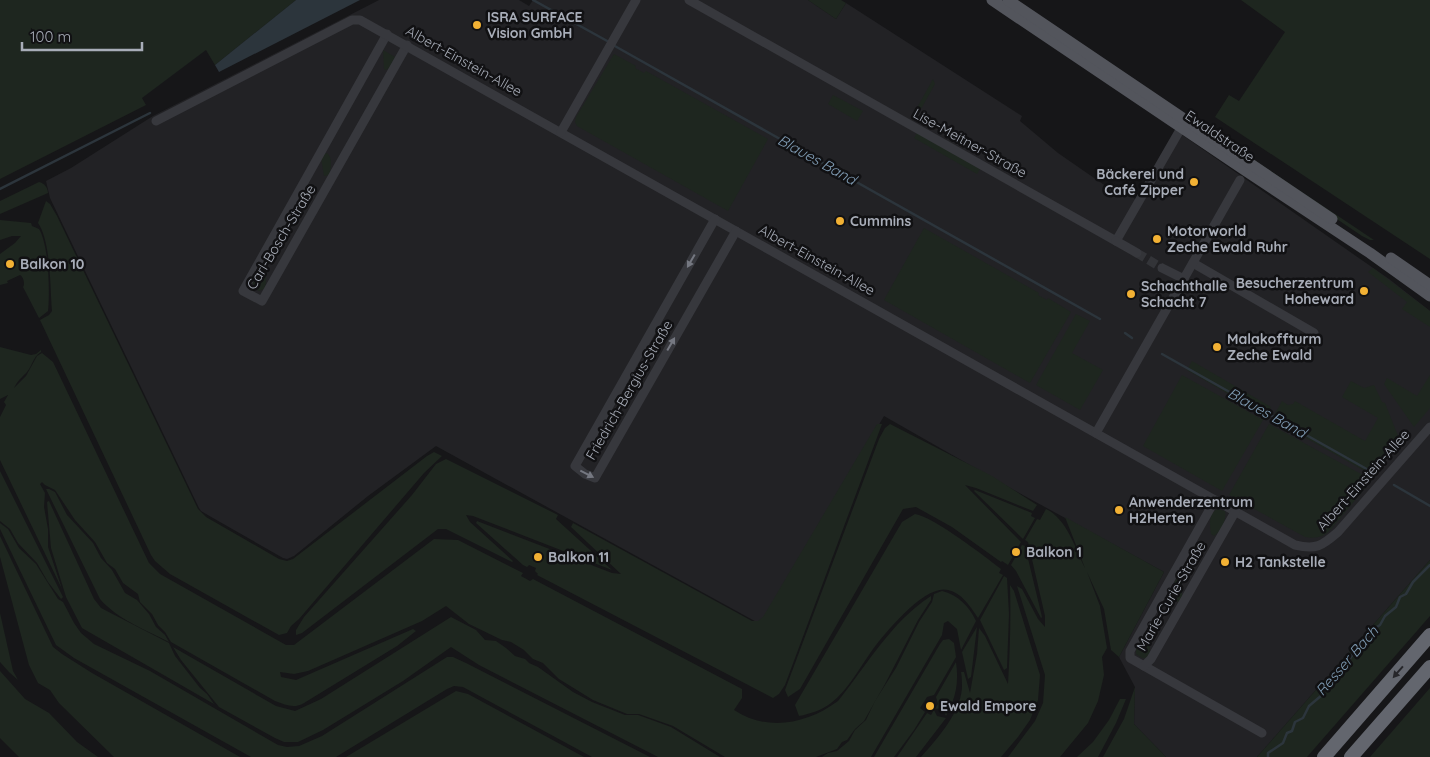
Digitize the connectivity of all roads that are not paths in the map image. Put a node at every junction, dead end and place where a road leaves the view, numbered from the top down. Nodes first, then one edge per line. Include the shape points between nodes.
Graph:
1 (636, 0) edge
2 (688, 0) edge
3 (992, 0) edge
4 (1008, 0) edge
5 (387, 34) junction
6 (407, 45) junction
7 (156, 121) dead end
8 (1183, 124) junction
9 (561, 132) junction
10 (1240, 180) dead end
11 (715, 219) junction
12 (736, 230) junction
13 (1116, 241) junction
14 (1137, 254) tunnel mouth
15 (1193, 263) junction
16 (1162, 268) tunnel mouth
17 (1184, 279) junction
18 (1430, 285) edge
19 (1430, 296) edge
20 (1314, 333) dead end
21 (1430, 427) edge
22 (1096, 433) junction
23 (1215, 500) junction
24 (1234, 512) junction
25 (1430, 635) edge
26 (1144, 666) junction
27 (1430, 667) edge
28 (1262, 733) dead end
29 (1324, 757) edge
30 (1351, 757) edge

1 - 9 street
2 - 13 street, Lise-Meitner-Straße
3 - 8 main road, Ewaldstraße
4 - 8 main road, Ewaldstraße
5 - 6 street, Albert-Einstein-Allee
5 - 6 street, Carl-Bosch-Straße via 243,291 262,301
5 - 7 street, Albert-Einstein-Allee via 360,20 352,20
6 - 9 street, Albert-Einstein-Allee
8 - 13 street
8 - 18 main road, Ewaldstraße
8 - 19 main road, Ewaldstraße
9 - 11 street, Albert-Einstein-Allee
10 - 15 street
11 - 12 street, Albert-Einstein-Allee
11 -> 12 street, Friedrich-Bergius-Straße via 575,466 585,474 595,478
12 - 22 street, Albert-Einstein-Allee
13 - 14 street, Lise-Meitner-Straße
15 - 17 street
15 - 20 street
16 - 17 street
17 - 22 street
21 - 24 street, Albert-Einstein-Allee via 1325,543 1310,549 1295,545
22 - 23 street, Albert-Einstein-Allee
23 - 24 street, Albert-Einstein-Allee
23 - 26 street, Marie-Curie-Straße via 1130,651 1130,658
24 - 26 street, Marie-Curie-Straße via 1151,659
25 -> 29 highway
26 - 28 street, Marie-Curie-Straße
27 - 30 highway

